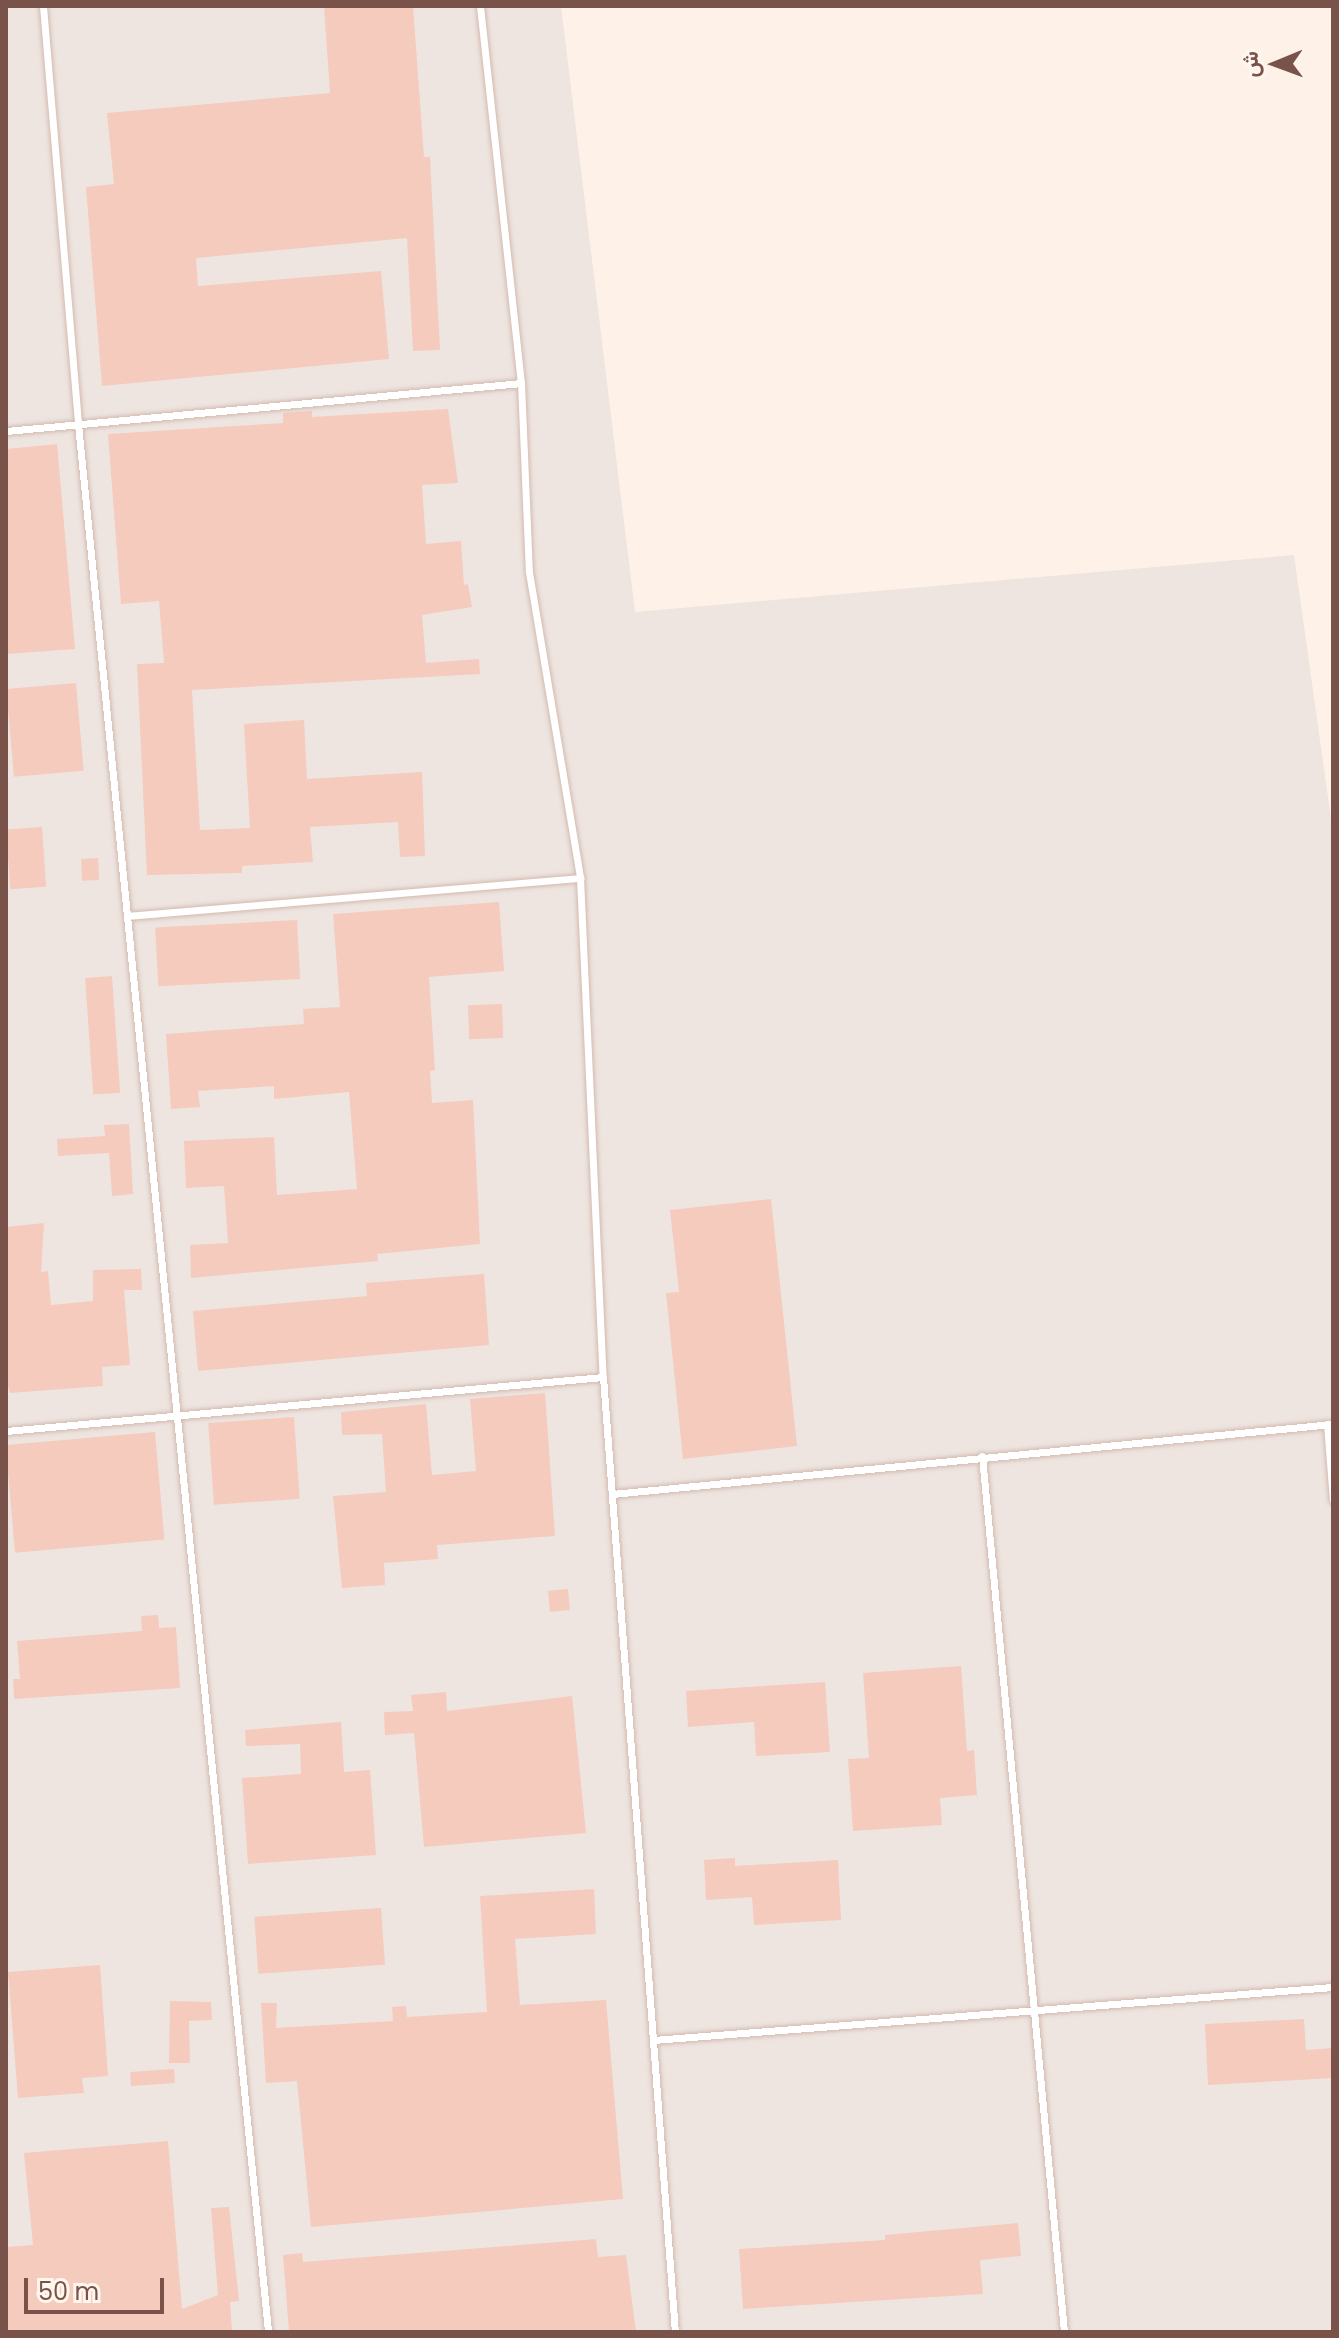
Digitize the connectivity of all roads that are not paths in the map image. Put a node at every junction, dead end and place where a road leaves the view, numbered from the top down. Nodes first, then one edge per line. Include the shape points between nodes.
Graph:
1 (43, 6) edge
2 (480, 6) edge
3 (521, 383) junction
4 (78, 424) junction
5 (6, 431) edge
6 (580, 878) junction
7 (127, 916) junction
8 (603, 1377) junction
9 (177, 1415) junction
10 (1330, 1424) edge
11 (6, 1431) edge
12 (982, 1456) junction
13 (612, 1494) junction
14 (1333, 1500) edge
15 (1333, 1987) edge
16 (1034, 2011) junction
17 (653, 2040) junction
18 (268, 2332) edge
19 (675, 2332) edge
20 (1064, 2332) edge

1 - 4 lane
2 - 3 lane
3 - 4 lane
3 - 6 lane via 529,572
4 - 5 lane
4 - 7 lane
6 - 7 lane
6 - 8 lane
7 - 9 lane
8 - 9 lane
8 - 13 lane
9 - 11 lane
9 - 18 lane
10 - 12 lane
10 - 14 lane
12 - 13 lane
12 - 16 lane
13 - 17 lane
15 - 16 lane
16 - 17 lane
16 - 20 lane
17 - 19 lane

